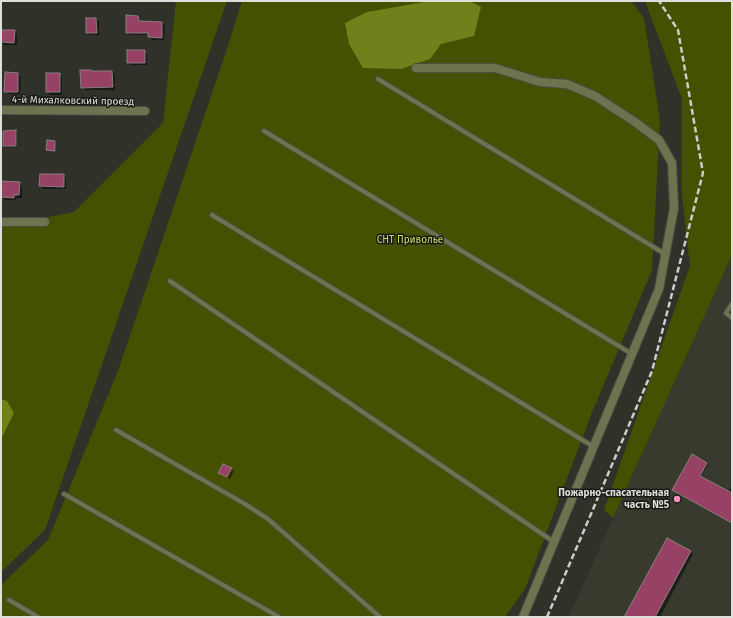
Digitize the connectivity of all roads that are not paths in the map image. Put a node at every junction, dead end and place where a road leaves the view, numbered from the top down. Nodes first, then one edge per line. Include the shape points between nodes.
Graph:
1 (416, 68) dead end
2 (378, 79) dead end
3 (1, 110) edge
4 (145, 111) dead end
5 (264, 131) dead end
6 (212, 215) dead end
7 (1, 222) edge
8 (45, 222) dead end
9 (666, 254) junction
10 (170, 281) dead end
11 (732, 304) edge
12 (732, 318) edge
13 (632, 354) junction
14 (116, 430) dead end
15 (594, 447) junction
16 (64, 494) dead end
17 (554, 542) junction
18 (9, 600) dead end
19 (38, 617) edge
20 (279, 617) edge
21 (380, 617) edge
22 (523, 617) edge

1 - 9 street via 494,68 540,82 566,84 596,96 635,122 659,140 672,163 674,208
2 - 9 lane
3 - 4 street, 4-й Михалковский проезд
5 - 13 lane
6 - 15 lane
7 - 8 street
9 - 13 street via 659,289
10 - 17 lane
11 - 12 lane via 726,313
13 - 15 street
14 - 21 lane via 268,519
15 - 17 street
16 - 20 lane
17 - 22 street
18 - 19 lane

